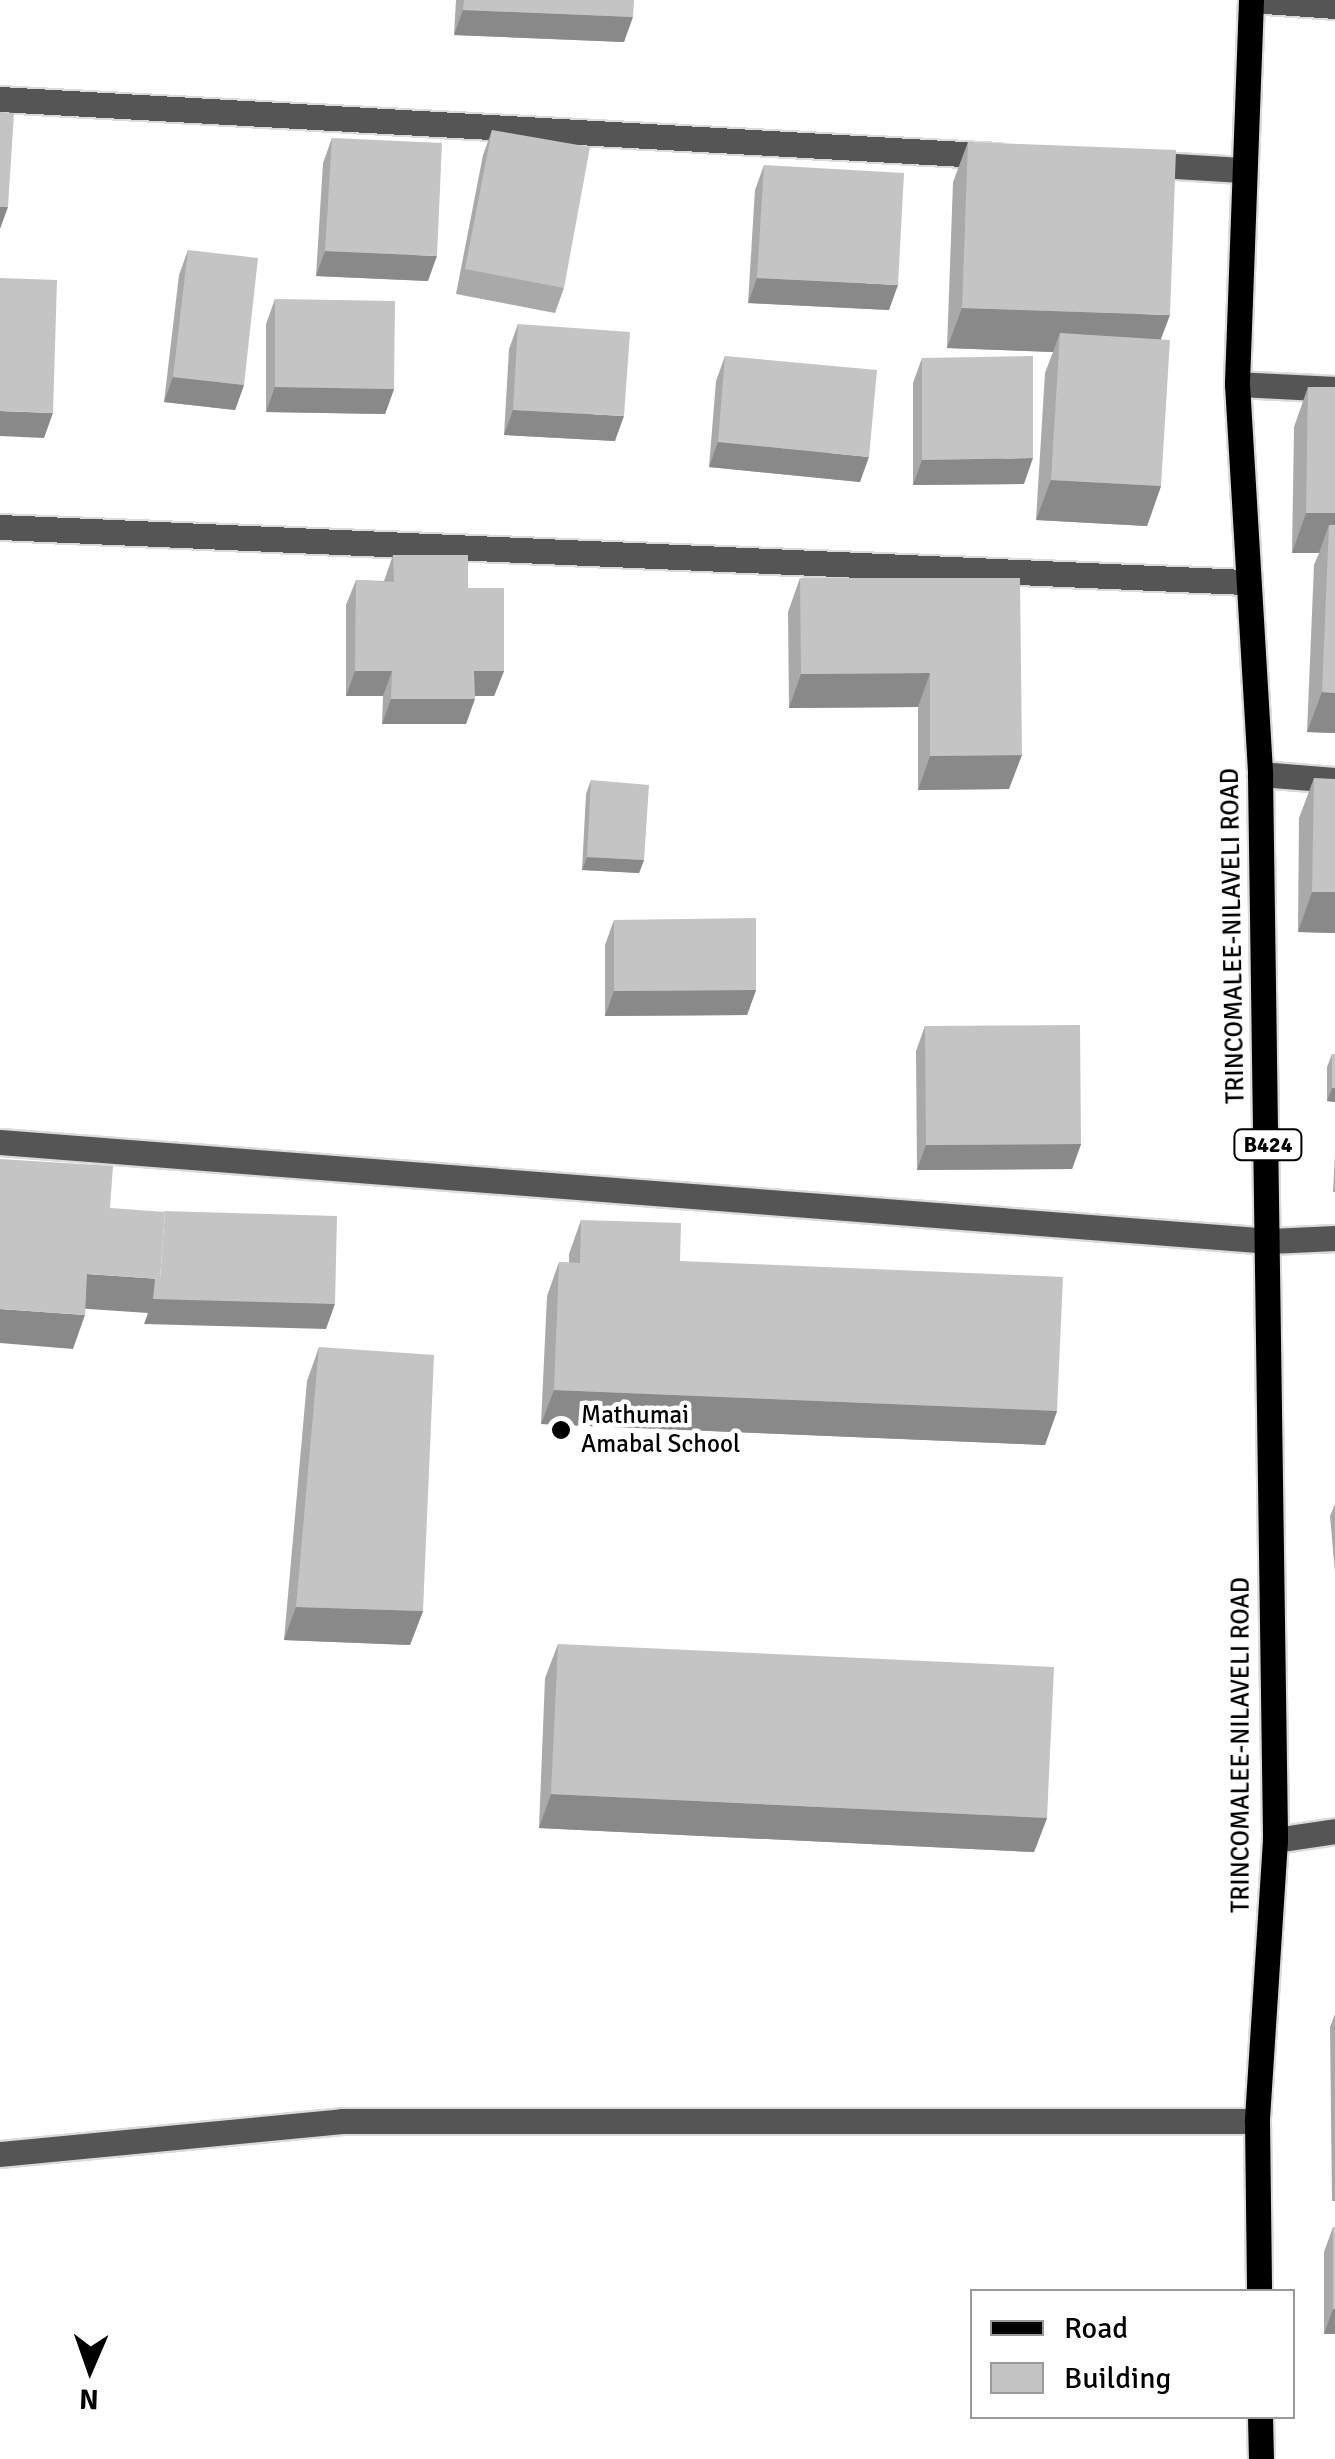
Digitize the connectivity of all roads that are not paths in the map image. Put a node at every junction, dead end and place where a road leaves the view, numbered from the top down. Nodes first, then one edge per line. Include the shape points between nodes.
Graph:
1 (1252, 0) edge
2 (1335, 6) edge
3 (0, 98) edge
4 (1024, 157) edge
5 (1103, 162) edge
6 (1242, 170) junction
7 (1237, 384) junction
8 (1335, 389) edge
9 (0, 527) edge
10 (1245, 582) junction
11 (1260, 774) junction
12 (1335, 780) edge
13 (0, 1142) edge
14 (1335, 1238) edge
15 (1270, 1241) junction
16 (1335, 1831) edge
17 (1275, 1840) junction
18 (1257, 2121) junction
19 (0, 2154) edge
20 (1259, 2289) edge
21 (1260, 2419) edge
22 (1261, 2459) edge

1 - 2 street
1 - 6 main road, TRINCOMALEE-NILAVELI ROAD / B424
3 - 4 street
5 - 6 street
6 - 7 main road, TRINCOMALEE-NILAVELI ROAD / B424
7 - 8 street
7 - 10 main road, TRINCOMALEE-NILAVELI ROAD / B424
9 - 10 street
10 - 11 main road, TRINCOMALEE-NILAVELI ROAD / B424
11 - 12 street
11 - 15 main road, TRINCOMALEE-NILAVELI ROAD / B424
13 - 15 street
14 - 15 street
15 - 17 main road, TRINCOMALEE-NILAVELI ROAD / B424
16 - 17 street
17 - 18 main road, TRINCOMALEE-NILAVELI ROAD / B424
18 - 19 street via 342,2121
18 - 20 main road, TRINCOMALEE-NILAVELI ROAD / B424
21 - 22 main road

